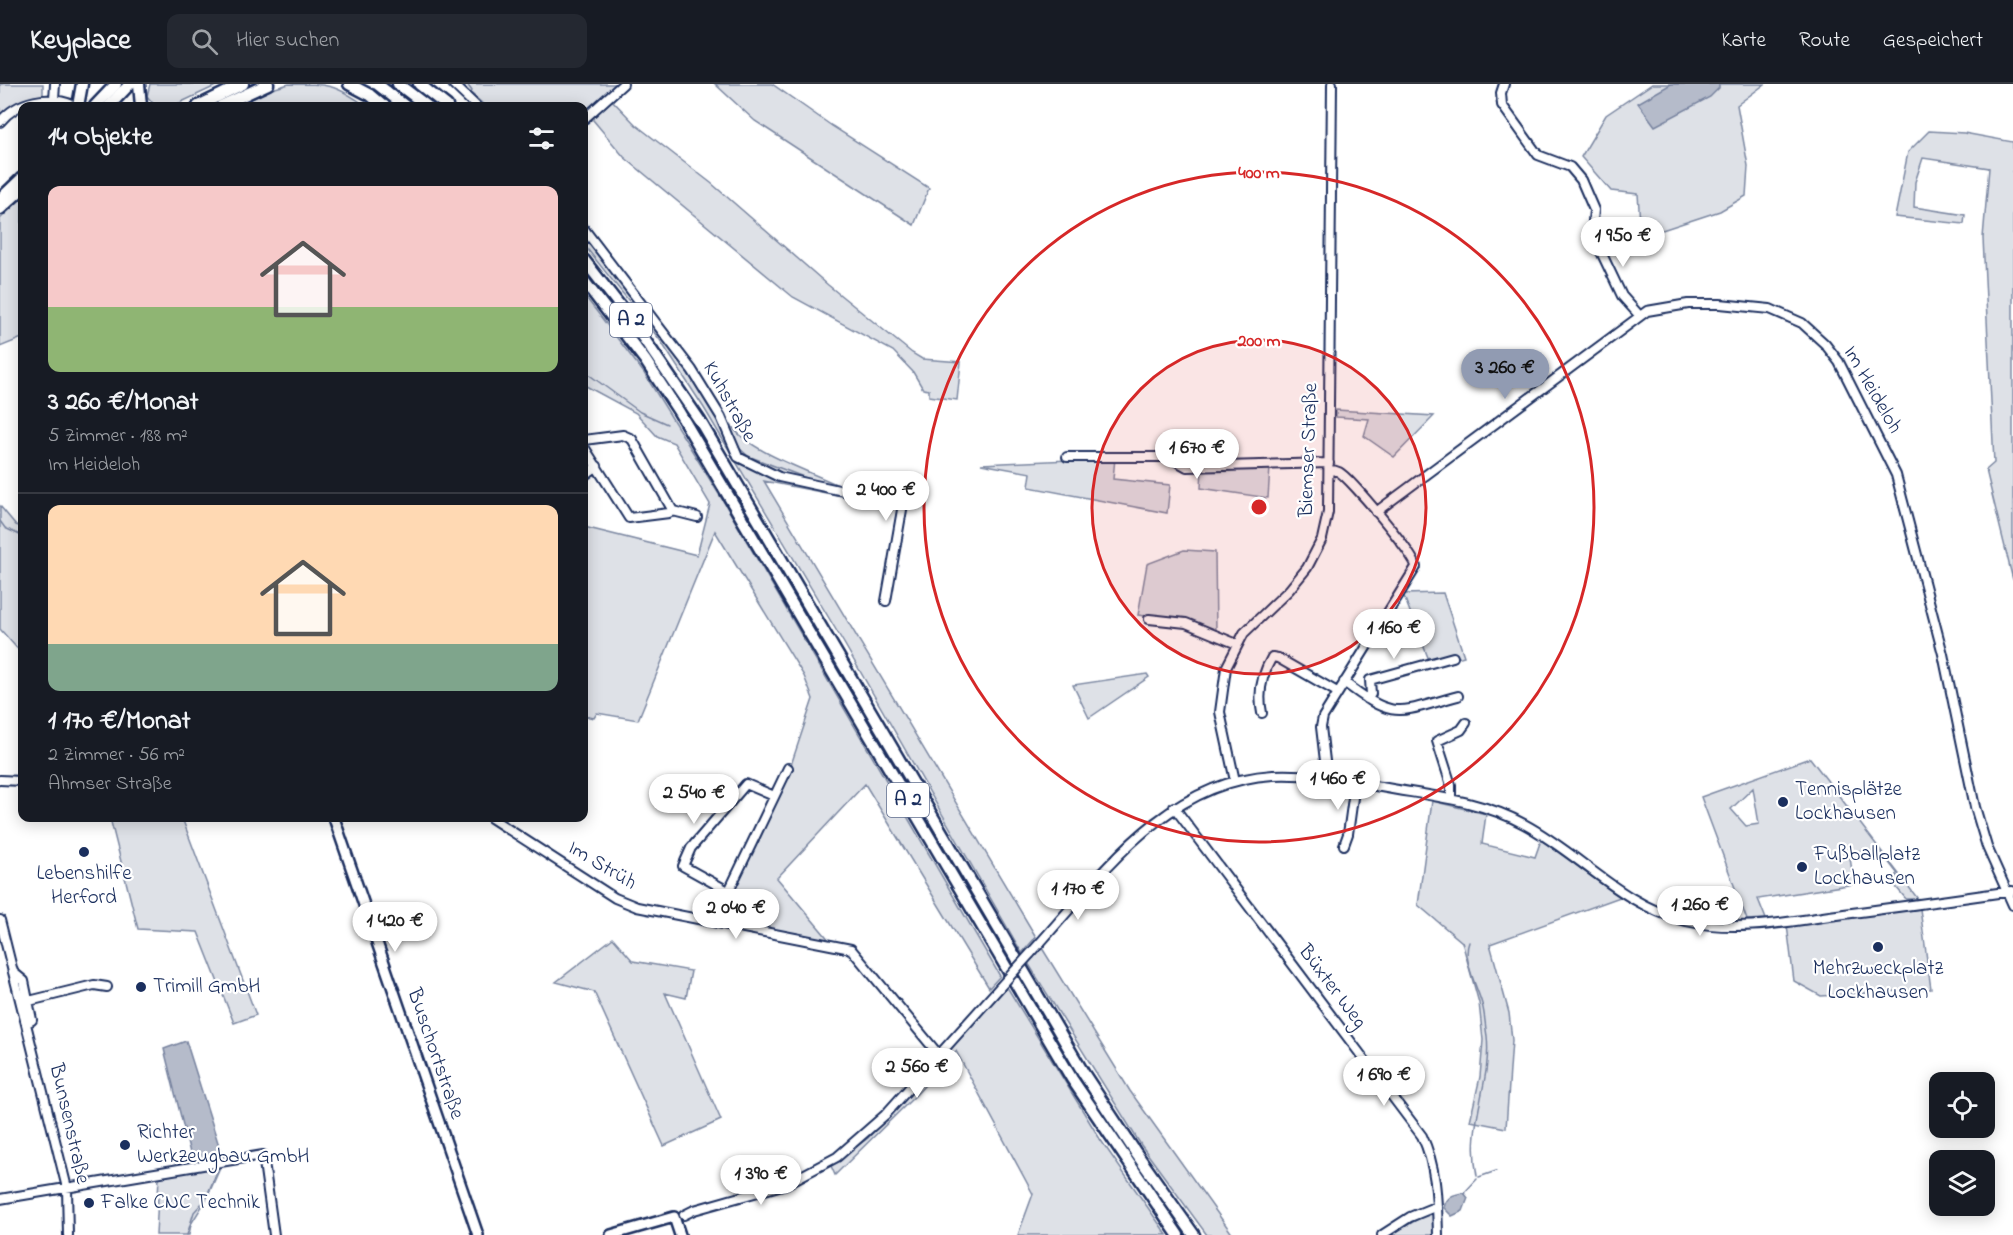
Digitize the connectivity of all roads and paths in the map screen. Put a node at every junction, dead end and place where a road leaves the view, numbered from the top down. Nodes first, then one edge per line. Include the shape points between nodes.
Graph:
1 (55, 84) edge
2 (116, 84) edge
3 (130, 84) edge
4 (139, 84) edge
5 (243, 84) edge
6 (268, 84) edge
7 (349, 84) edge
8 (356, 84) edge
9 (377, 84) edge
10 (398, 84) edge
11 (419, 84) edge
12 (453, 84) edge
13 (623, 84) edge
14 (1332, 84) edge
15 (1504, 84) edge
16 (384, 88) edge
17 (370, 95) junction
18 (54, 100) junction
19 (33, 102) edge
20 (61, 102) edge
21 (103, 102) edge
22 (105, 102) edge
23 (141, 102) edge
24 (206, 102) edge
25 (230, 102) edge
26 (377, 102) edge
27 (400, 102) edge
28 (422, 102) edge
29 (442, 102) edge
30 (472, 102) edge
31 (18, 108) edge
32 (588, 115) edge
33 (0, 122) edge
34 (18, 182) edge
35 (18, 193) edge
36 (0, 199) edge
37 (0, 209) edge
38 (588, 234) edge
39 (588, 265) edge
40 (588, 286) edge
41 (1640, 315) junction
42 (588, 439) edge
43 (588, 453) edge
44 (1067, 457) dead end
45 (597, 466) junction
46 (1329, 467) junction
47 (588, 473) edge
48 (673, 511) junction
49 (1376, 512) junction
50 (697, 517) dead end
51 (886, 601) dead end
52 (1149, 619) dead end
53 (1237, 644) junction
54 (1453, 657) dead end
55 (1344, 682) junction
56 (1337, 692) junction
57 (1458, 696) dead end
58 (1367, 699) junction
59 (1262, 713) dead end
60 (1467, 723) dead end
61 (788, 768) dead end
62 (1327, 778) junction
63 (0, 780) edge
64 (18, 781) edge
65 (1234, 781) junction
66 (1355, 783) junction
67 (774, 796) junction
68 (1451, 799) junction
69 (1174, 807) junction
70 (335, 822) edge
71 (496, 822) edge
72 (1344, 845) dead end
73 (728, 891) junction
74 (2011, 891) edge
75 (2013, 905) edge
76 (0, 920) edge
77 (714, 922) junction
78 (13, 972) junction
79 (107, 987) dead end
80 (29, 1001) junction
81 (27, 1023) junction
82 (939, 1055) junction
83 (67, 1188) junction
84 (0, 1199) edge
85 (1437, 1206) junction
86 (679, 1216) junction
87 (68, 1235) edge
88 (274, 1235) edge
89 (478, 1235) edge
90 (611, 1235) edge
91 (680, 1235) edge
92 (1178, 1235) edge
93 (1194, 1235) edge
94 (1382, 1235) edge
95 (1438, 1235) edge

1 - 18 street
2 - 21 highway
3 - 22 highway
4 - 23 highway
5 - 24 highway
6 - 25 highway
7 - 17 highway
8 - 17 highway
9 - 16 highway, bridge
10 - 28 highway
11 - 29 highway
12 - 30 street
13 - 32 street
14 - 46 street, Biemser Straße
15 - 41 street via 1502,105 1538,155 1570,167 1581,180 1594,210 1592,233 1622,296
16 - 27 highway
17 - 26 highway, bridge
18 - 19 street
18 - 20 street
31 - 33 street
34 - 36 highway
35 - 37 highway
38 - 51 street, Kuhstraße via 692,370 721,417 738,457 779,477 903,504
39 - 93 highway, A 2 via 700,421 1090,1084
40 - 92 highway, A 2 via 679,412 1072,1079
41 - 49 street, Im Heideloh
41 - 74 street, Im Heideloh via 1647,310 1688,304 1770,309 1802,323 1839,362 1896,475 1943,654 1975,807 1987,848
42 - 48 street via 623,435 632,439
43 - 45 street
44 - 46 street via 1169,457 1187,467
45 - 47 street
45 - 48 street via 629,518
46 - 49 street via 1340,473
46 - 53 street, Biemser Straße via 1328,512 1315,554 1299,580 1258,618
48 - 50 street
49 - 55 street via 1413,557 1416,567
52 - 53 street via 1186,623
53 - 65 street, Biemser Straße via 1226,668 1220,702
54 - 58 street via 1370,680 1371,694
55 - 56 street
55 - 58 street
56 - 59 street via 1272,657 1264,672
56 - 62 street via 1321,727
57 - 58 street via 1399,711 1385,710
60 - 68 street via 1437,741 1451,785
61 - 67 street
62 - 65 street via 1276,775
62 - 66 street
63 - 64 street
65 - 69 street
66 - 68 street
66 - 72 street
67 - 73 street
67 - 73 street via 746,784 691,848 683,866
68 - 74 street via 1511,817 1638,903 1705,924 1770,924
69 - 82 street, bridge via 1135,839
69 - 85 street, Büxter Weg via 1422,1136 1431,1156
70 - 89 main road, Buschortstraße
71 - 77 street, Im Strüh via 623,902
73 - 77 street
74 - 75 street, Im Heideloh
76 - 78 street, Bunsenstraße
77 - 82 street, Im Strüh via 851,949
78 - 80 street, Bunsenstraße via 24,981
78 - 81 street, Bunsenstraße
79 - 80 street via 94,985
80 - 81 street, Bunsenstraße via 32,1020
81 - 83 street, Bunsenstraße
82 - 86 street via 868,1132 837,1157 786,1184
83 - 84 street
83 - 87 street, Bunsenstraße
83 - 88 street via 263,1155
85 - 94 street
85 - 95 street, Büxter Weg
86 - 90 main road
86 - 91 main road

